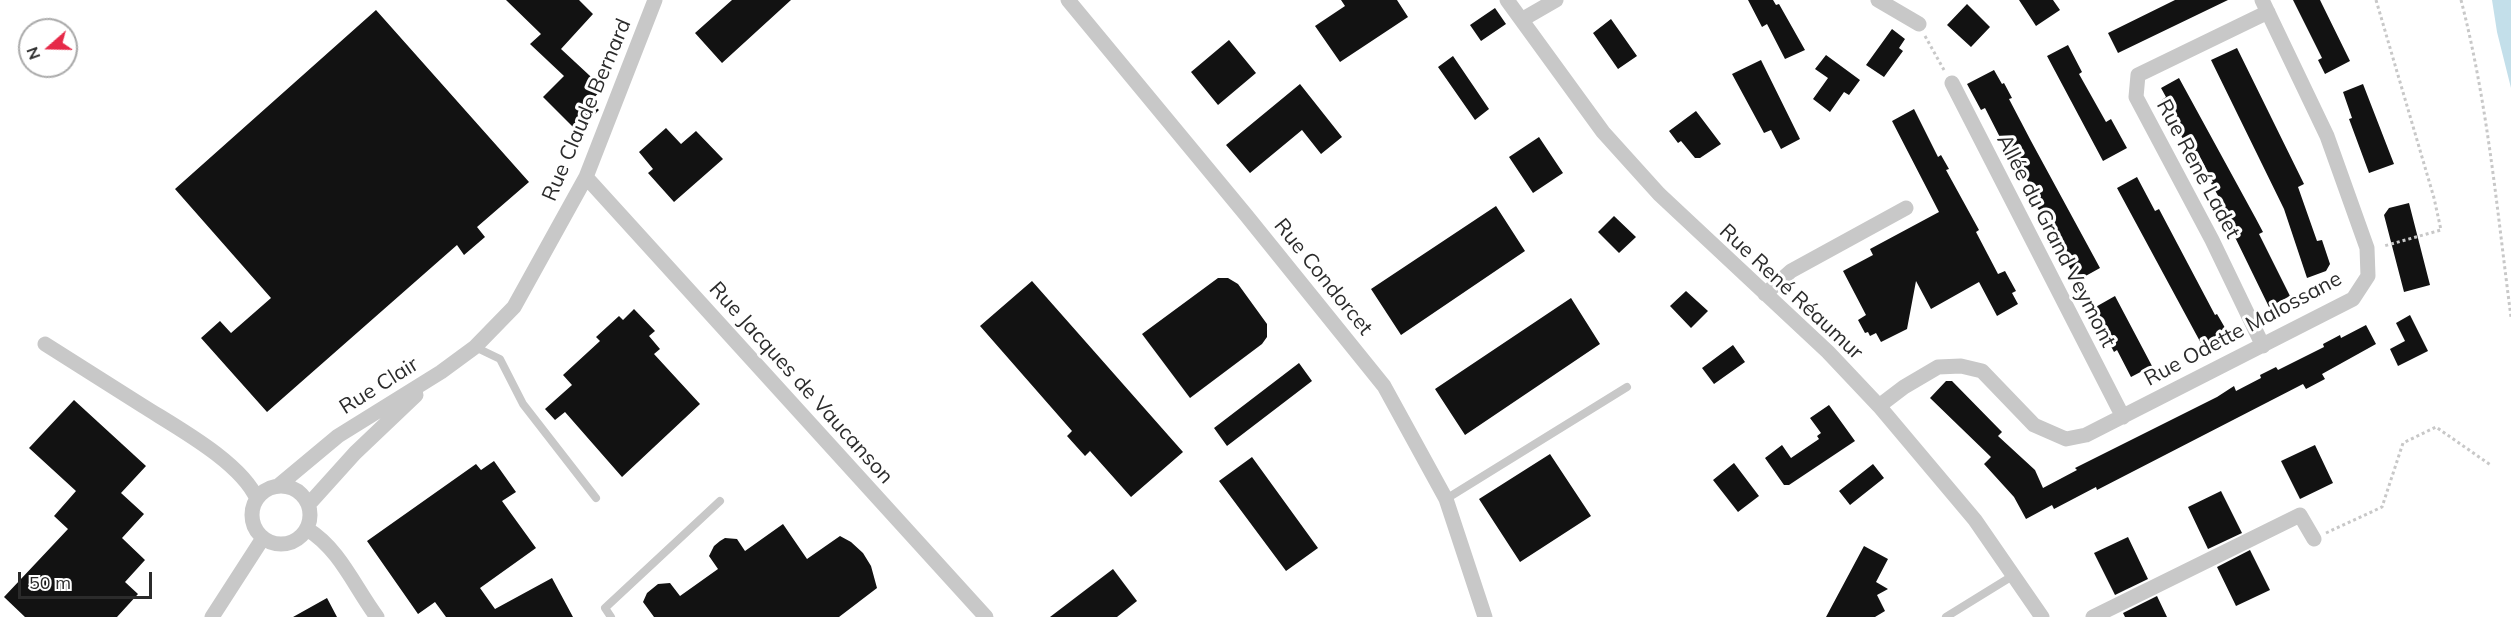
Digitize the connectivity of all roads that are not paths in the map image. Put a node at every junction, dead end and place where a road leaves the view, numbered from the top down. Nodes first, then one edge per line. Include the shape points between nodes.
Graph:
1 (656, 0) edge
2 (1068, 0) edge
3 (1507, 0) edge
4 (1556, 0) edge
5 (1878, 0) edge
6 (2265, 6) edge
7 (1523, 19) junction
8 (1918, 24) road end
9 (1952, 83) road end
10 (586, 177) junction
11 (1906, 208) dead end
12 (1765, 294) junction
13 (45, 344) dead end
14 (2263, 345) junction
15 (475, 347) junction
16 (441, 372) junction
17 (1627, 387) dead end
18 (1879, 406) junction
19 (2123, 417) junction
20 (278, 486) junction
21 (596, 498) dead end
22 (257, 499) junction
23 (1446, 499) junction
24 (720, 501) dead end
25 (309, 504) junction
26 (307, 530) junction
27 (263, 538) junction
28 (2314, 539) road end
29 (2014, 575) junction
30 (212, 617) edge
31 (377, 617) edge
32 (611, 617) edge
33 (986, 617) edge
34 (1485, 617) edge
35 (1946, 617) edge
36 (2043, 617) edge
37 (2092, 617) edge

1 - 10 street, Rue Claude Bernard
2 - 23 street, Rue Condorcet via 1384,386
3 - 7 street, Rue René Réaumur
4 - 7 street
5 - 8 street
6 - 14 street, Rue Odette Malossane via 2327,136 2367,248 2368,276 2353,299
6 - 14 street, Rue René Ladet via 2138,75 2136,97
7 - 12 street, Rue René Réaumur via 1603,132 1659,194
9 - 19 street, Allée du Grand Veymont
10 - 15 street, Rue Claude Bernard via 514,307
10 - 33 street, Rue Jacques de Vaucanson
11 - 12 street via 1791,271
12 - 18 street, Rue René Réaumur
13 - 22 street via 207,447 237,473
14 - 19 street, Rue Odette Malossane
15 - 16 street, Rue Claude Bernard
15 - 21 lane via 500,359 523,404
16 - 20 street, Rue Clair via 338,435
16 - 25 street, Rue Clair via 355,453
17 - 23 lane
18 - 19 street, Rue Odette Malossane via 1938,368 1961,366 1982,371 2034,425 2066,439 2086,435
18 - 29 street, Rue René Réaumur via 1975,520
20 - 22 street
20 - 25 street via 291,487
22 - 27 street via 252,515
23 - 34 street, Rue Condorcet
24 - 32 lane via 605,608
25 - 26 street
26 - 27 street via 292,543 272,543
26 - 31 street via 320,537 333,552
27 - 30 street
28 - 37 street via 2300,515
29 - 35 lane
29 - 36 street, Rue René Réaumur

